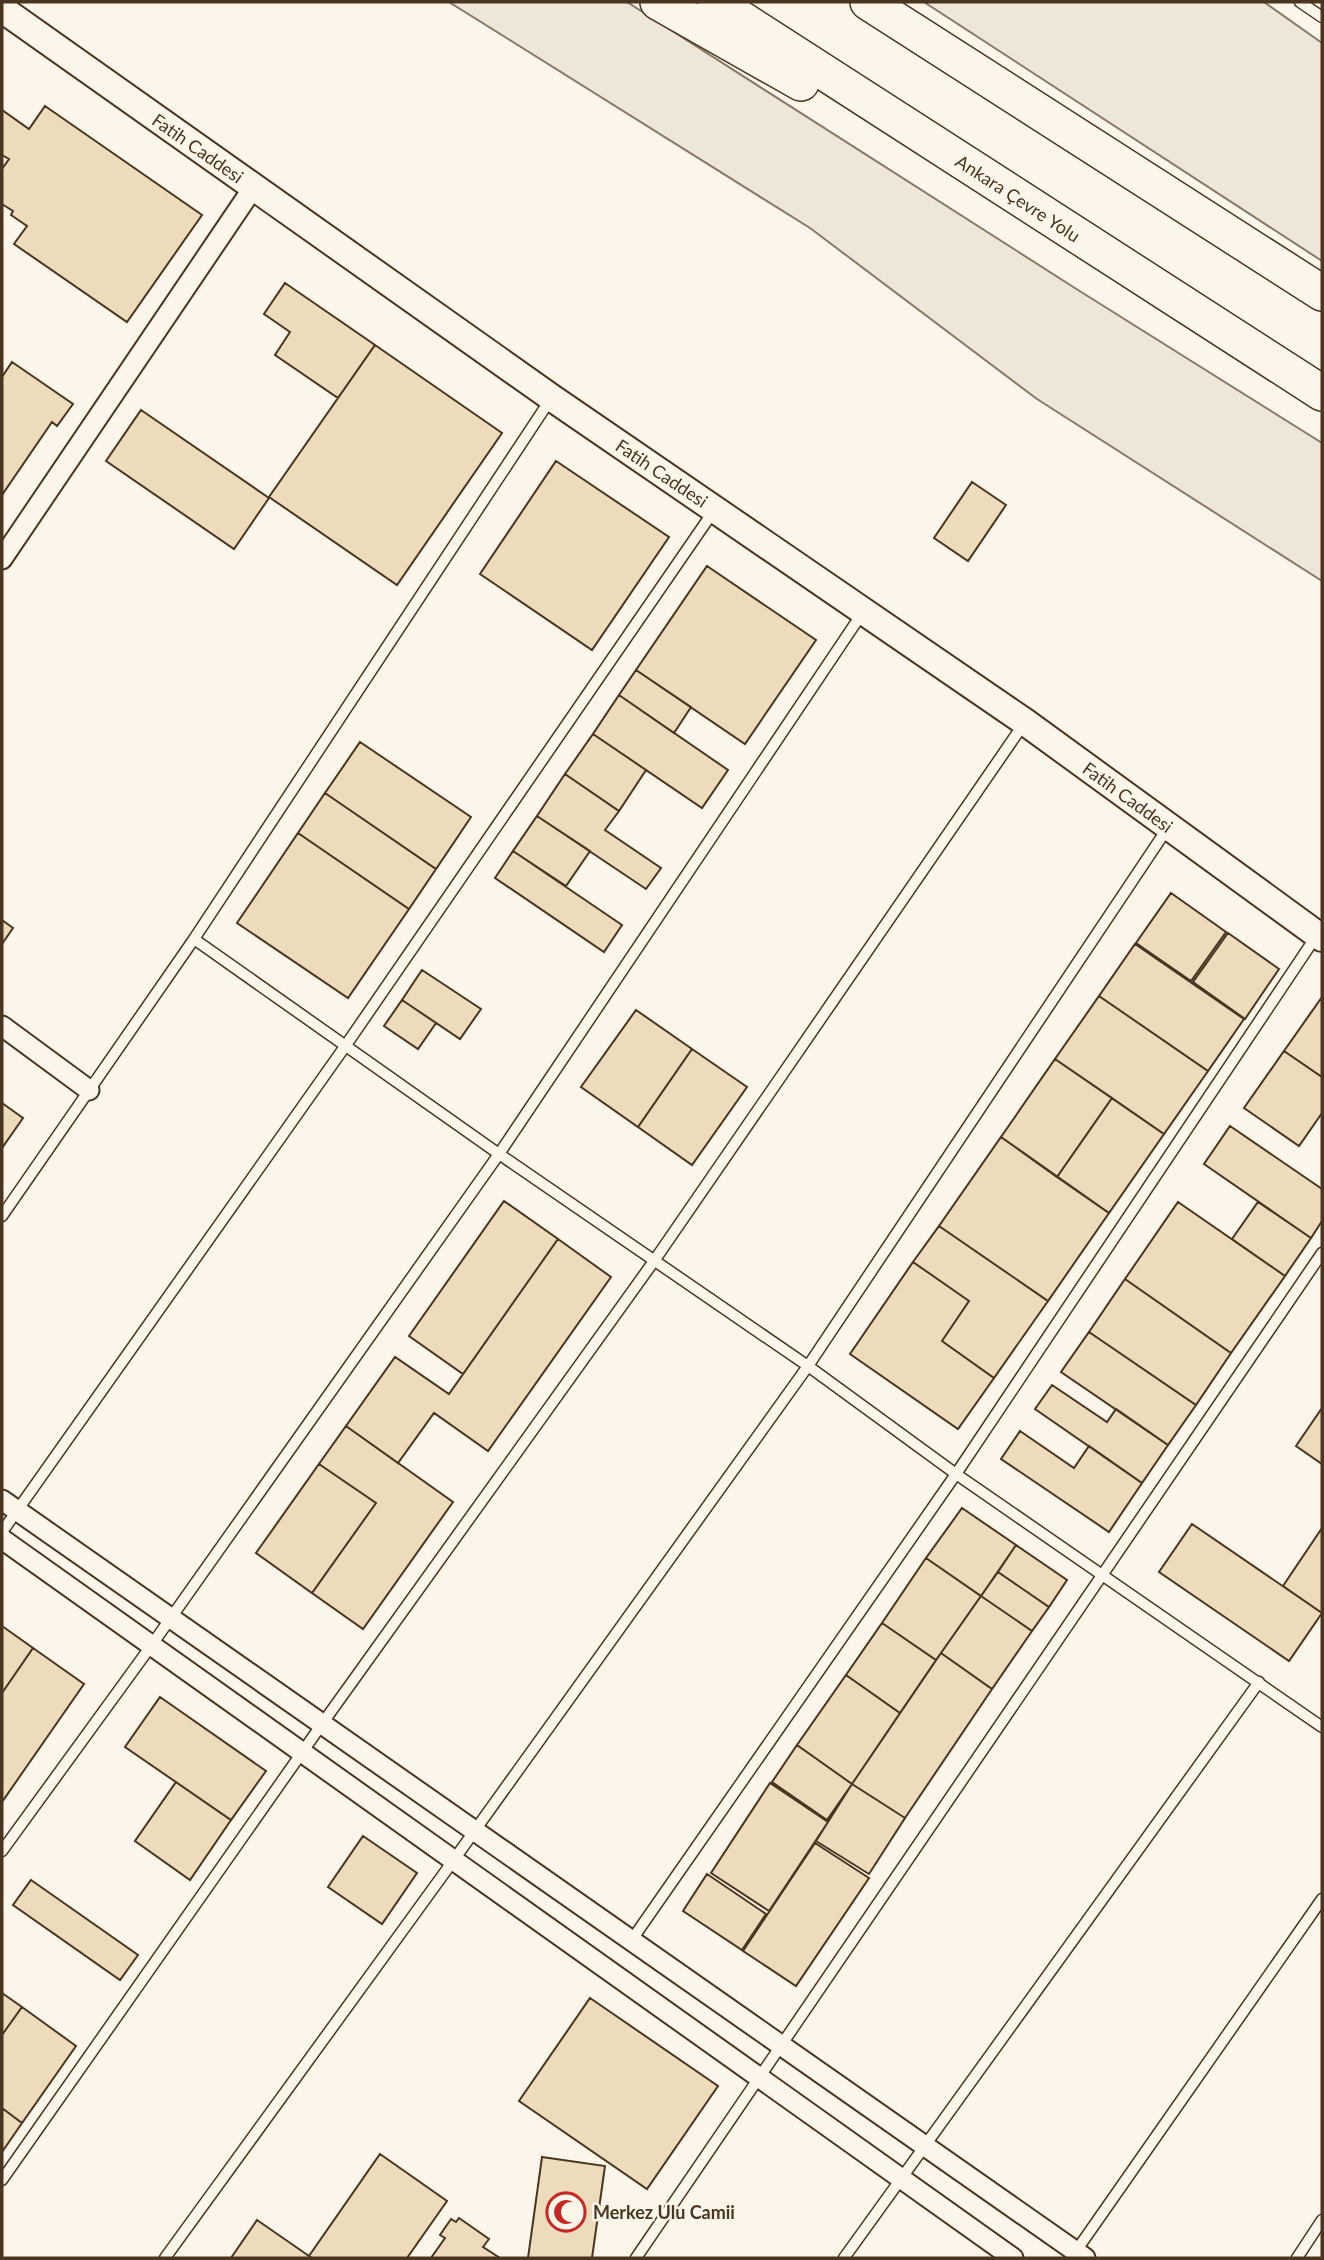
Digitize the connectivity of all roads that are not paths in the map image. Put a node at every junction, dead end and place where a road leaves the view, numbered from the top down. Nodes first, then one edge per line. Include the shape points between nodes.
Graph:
1 (658, 2) edge
2 (715, 2) edge
3 (868, 2) edge
4 (883, 2) edge
5 (1300, 2) edge
6 (2, 9) edge
7 (1322, 17) edge
8 (1043, 116) junction
9 (253, 188) junction
10 (1140, 277) junction
11 (1322, 293) edge
12 (1322, 393) edge
13 (552, 398) junction
14 (715, 508) junction
15 (2, 559) edge
16 (863, 611) junction
17 (1025, 722) junction
18 (1169, 826) junction
19 (1320, 936) edge
20 (194, 939) junction
21 (2, 1026) edge
22 (346, 1045) junction
23 (89, 1090) junction
24 (499, 1154) junction
25 (2, 1216) edge
26 (1322, 1253) edge
27 (654, 1261) junction
28 (808, 1366) junction
29 (956, 1474) junction
30 (9, 1505) edge
31 (2, 1532) edge
32 (2, 1539) edge
33 (1104, 1574) junction
34 (171, 1618) junction
35 (151, 1646) junction
36 (1259, 1682) junction
37 (322, 1724) junction
38 (1322, 1727) edge
39 (304, 1754) junction
40 (474, 1831) junction
41 (2, 1851) edge
42 (453, 1861) junction
43 (1322, 1899) edge
44 (631, 1941) junction
45 (781, 2046) junction
46 (759, 2078) junction
47 (923, 2145) junction
48 (900, 2178) junction
49 (2, 2179) edge
50 (1322, 2220) edge
51 (1077, 2256) edge
52 (165, 2258) edge
53 (636, 2258) edge
54 (844, 2258) edge
55 (1013, 2258) edge
56 (1297, 2258) edge

1 - 10 highway
2 - 10 highway, Ankara Çevre Yolu
3 - 8 highway
4 - 8 highway
5 - 7 lane
6 - 9 street, Fatih Caddesi
8 - 11 highway
9 - 13 street, Fatih Caddesi
9 - 15 street
10 - 12 highway, Ankara Çevre Yolu
13 - 14 street, Fatih Caddesi
13 - 20 lane
14 - 16 street, Fatih Caddesi
14 - 22 lane
16 - 17 street, Fatih Caddesi
16 - 24 lane
17 - 18 street, Fatih Caddesi
17 - 27 lane
18 - 19 street, Fatih Caddesi
18 - 28 lane
19 - 29 lane
20 - 22 lane
20 - 23 lane
21 - 23 street
22 - 24 lane
22 - 30 lane
23 - 25 lane
24 - 27 lane
24 - 34 lane
26 - 33 lane
27 - 28 lane
27 - 37 lane
28 - 29 lane
28 - 40 lane
29 - 33 lane
29 - 44 lane
30 - 31 lane
30 - 34 street
32 - 35 street
33 - 36 lane
33 - 45 lane
34 - 35 lane
34 - 37 street
35 - 39 street
35 - 41 lane
36 - 38 lane
36 - 47 lane
37 - 39 lane
37 - 40 street
39 - 42 street
39 - 49 lane
40 - 42 lane
40 - 44 street
42 - 46 street
42 - 52 lane
43 - 51 lane
44 - 45 street
45 - 46 lane
45 - 47 street
46 - 48 street
46 - 53 lane
47 - 48 lane
47 - 51 street
48 - 54 lane
48 - 55 street
50 - 56 lane

